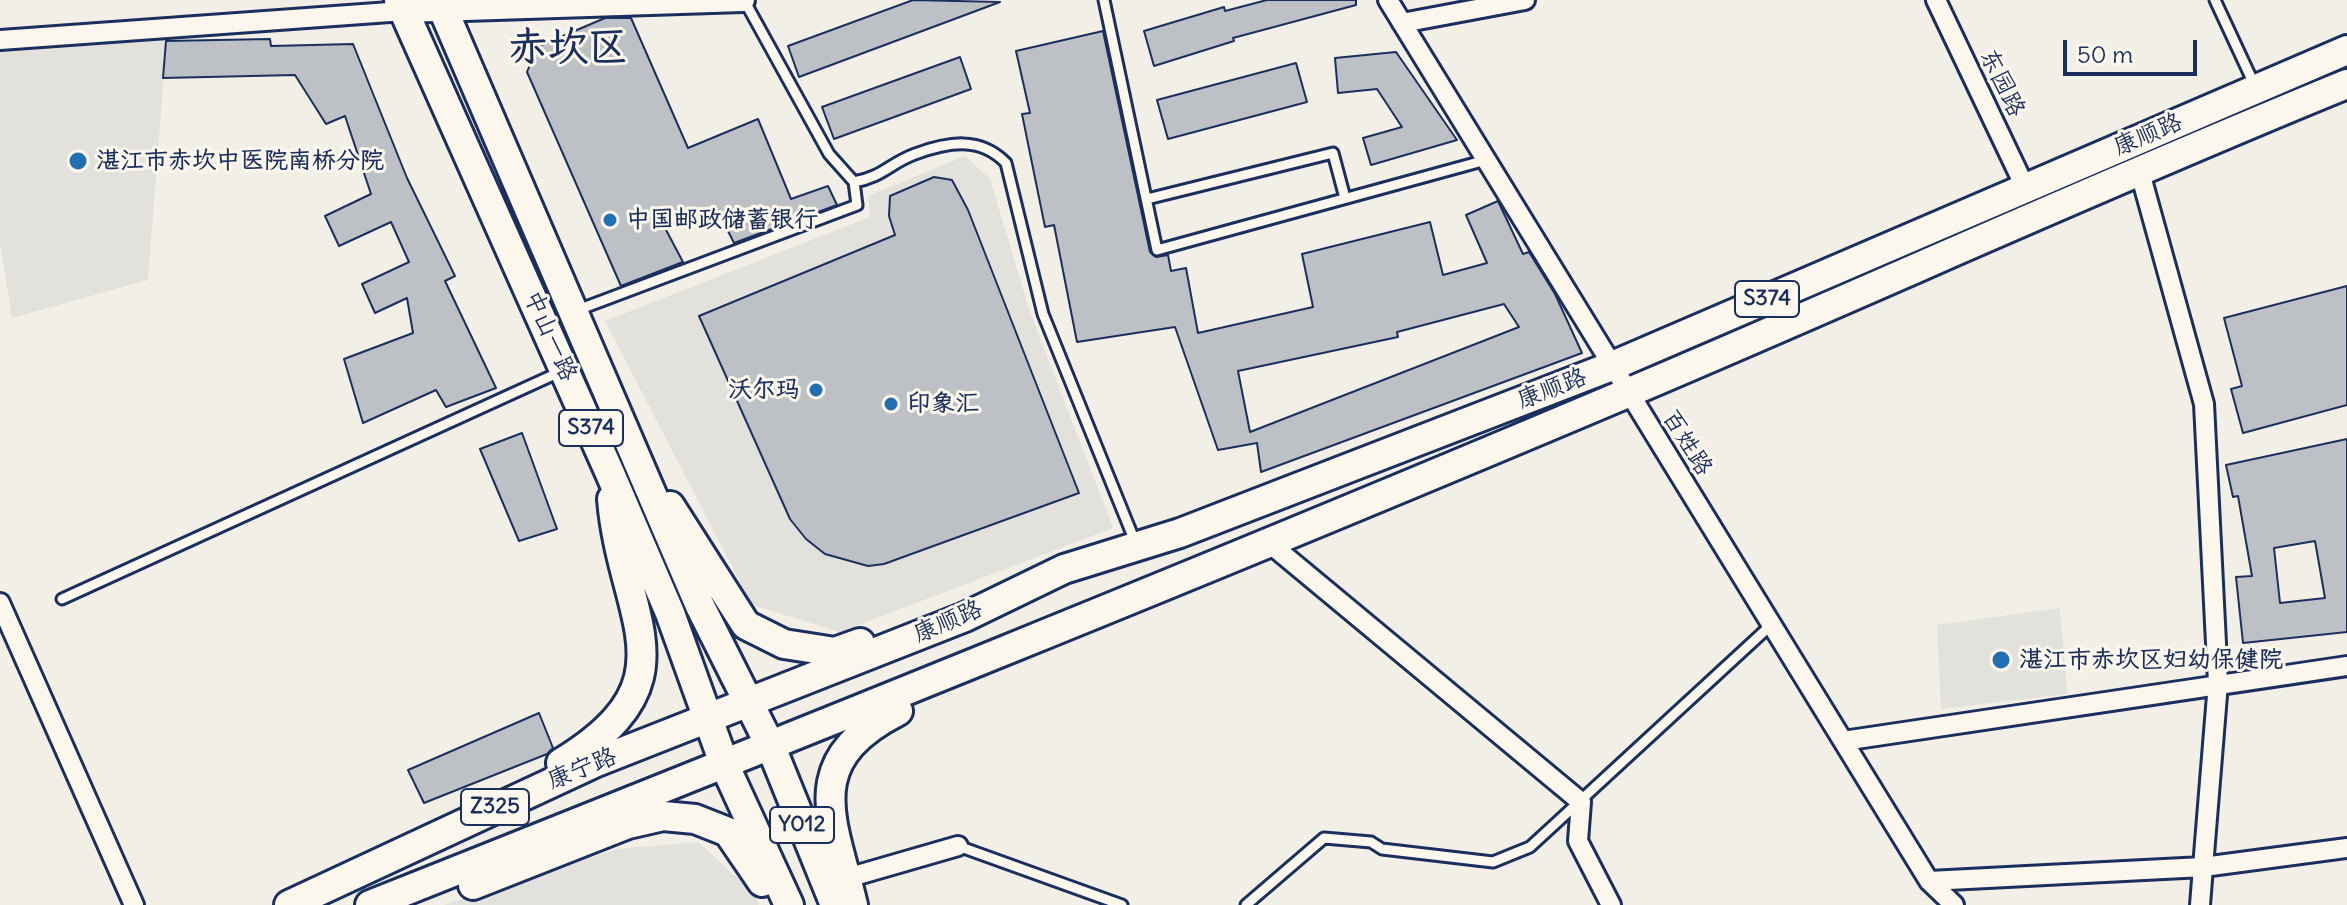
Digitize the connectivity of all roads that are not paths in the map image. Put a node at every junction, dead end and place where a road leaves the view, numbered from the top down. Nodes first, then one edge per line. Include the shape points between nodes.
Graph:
1 (744, 0) edge
2 (1104, 0) edge
3 (1388, 0) edge
4 (1525, 0) edge
5 (1936, 0) edge
6 (2215, 0) edge
7 (402, 5) edge
8 (441, 5) edge
9 (1402, 23) junction
10 (0, 40) edge
11 (2347, 50) edge
12 (2347, 84) edge
13 (2256, 90) junction
14 (1486, 160) junction
15 (2139, 169) junction
16 (854, 182) junction
17 (2025, 187) junction
18 (1345, 198) junction
19 (1147, 199) junction
20 (574, 312) junction
21 (1612, 366) junction
22 (565, 370) junction
23 (1628, 393) junction
24 (638, 461) junction
25 (609, 471) junction
26 (1268, 542) junction
27 (1137, 546) junction
28 (1064, 569) junction
29 (62, 599) dead end
30 (0, 603) edge
31 (1771, 625) junction
32 (986, 659) junction
33 (2347, 666) edge
34 (2218, 683) junction
35 (748, 702) junction
36 (707, 720) junction
37 (1843, 741) junction
38 (771, 747) junction
39 (725, 766) junction
40 (1581, 802) junction
41 (958, 846) joint
42 (2347, 848) edge
43 (372, 865) junction
44 (2203, 867) junction
45 (1929, 881) junction
46 (842, 898) edge
47 (376, 903) edge
48 (134, 905) edge
49 (289, 905) edge
50 (773, 905) edge
51 (789, 905) edge
52 (1122, 905) edge
53 (1246, 905) edge
54 (1611, 905) edge
55 (1954, 905) edge
56 (2200, 905) edge

1 - 8 street
1 - 16 lane via 829,154
2 - 19 lane
3 - 9 street, 百姓路
4 - 9 street
5 - 17 street, 东园路
6 - 13 lane
7 - 8 street
7 - 10 street
7 - 22 main road, 中山一路 / S374
8 - 20 main road
9 - 14 street, 百姓路
11 - 13 main road, 康顺路 / S374
12 - 15 main road, 康顺路 / S374
13 - 17 main road, 康顺路 / S374
14 - 18 lane
14 - 21 street, 百姓路
15 - 23 main road, 康顺路 / S374
15 - 34 street via 2204,404
16 - 20 lane via 857,205
16 - 27 lane via 876,178 913,154 975,142 994,149 1006,163 1043,314
17 - 21 main road, 康顺路 / S374
18 - 19 lane via 1333,153
18 - 19 lane via 1157,250
20 - 24 main road
21 - 23 street, 百姓路
21 - 27 main road, 康顺路 / S374
22 - 25 main road, 中山一路 / S374
22 - 29 lane
23 - 26 main road, 康顺路 / S374
23 - 31 street, 百姓路
24 - 28 main road via 746,625 784,644 835,652
24 - 35 main road, S374
25 - 36 main road, 中山一路 / S374 via 670,613
25 - 43 main road via 614,530 644,642 640,677 627,709 598,740 544,773 422,828
26 - 32 main road, 康顺路 / S374
26 - 40 street
27 - 28 main road, 康顺路 / S374
28 - 35 main road, 康顺路 / S374 via 965,617
30 - 48 street
31 - 37 street, 百姓路
31 - 40 lane
32 - 38 main road, 康顺路 / S374
32 - 46 main road via 868,727 842,756 831,786 830,824
33 - 34 street
34 - 37 street
34 - 44 street
35 - 36 main road, 康宁路 / S374
35 - 38 main road, S374
36 - 39 main road, 中山一路 / S374
36 - 43 main road, 康宁路 / Z325 via 525,793
37 - 45 street, 百姓路
38 - 39 main road, 康宁路 / S374
38 - 46 main road, Y012
39 - 47 main road, 康宁路 / Z325
39 - 51 main road, Y012
40 - 53 lane via 1530,847 1493,862 1324,838
40 - 54 street via 1578,841
41 - 46 street
41 - 52 lane
42 - 44 street
43 - 49 main road, 康宁路 / Z325
44 - 45 street
44 - 56 street
45 - 55 street, 百姓路
47 - 50 main road via 462,889 628,824 663,816 695,819 728,832

